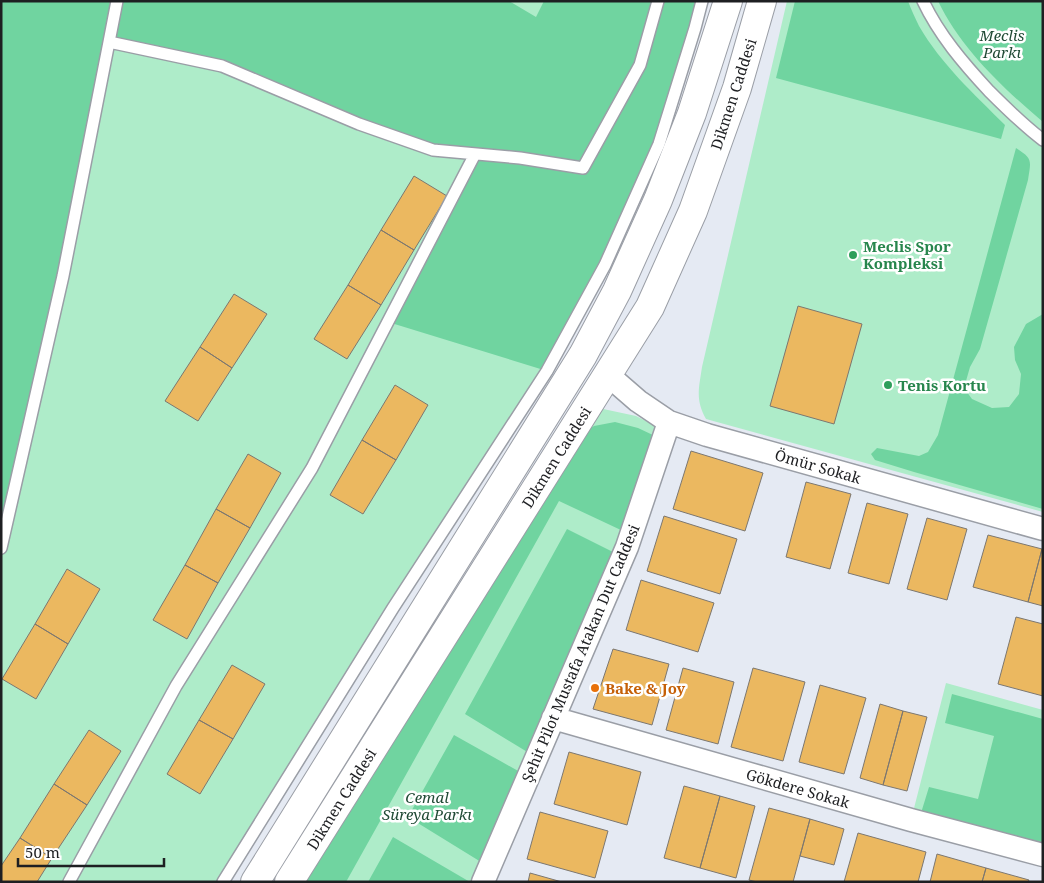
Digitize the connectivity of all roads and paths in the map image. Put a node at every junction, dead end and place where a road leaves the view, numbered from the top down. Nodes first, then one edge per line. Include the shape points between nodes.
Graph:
1 (117, 1) edge
2 (658, 1) edge
3 (702, 1) edge
4 (728, 1) edge
5 (762, 1) edge
6 (923, 1) edge
7 (109, 42) junction
8 (1043, 140) edge
9 (475, 154) junction
10 (583, 355) junction
11 (608, 374) junction
12 (669, 422) junction
13 (1043, 529) edge
14 (1, 548) edge
15 (553, 718) junction
16 (1043, 855) edge
17 (69, 882) edge
18 (223, 882) edge
19 (255, 882) edge
20 (289, 882) edge
21 (483, 882) edge

1 - 7 lane
2 - 9 lane via 640,65 584,168
3 - 18 lane via 659,144 605,265 552,363 393,608
4 - 10 main road, Dikmen Caddesi via 692,113 658,200
5 - 11 main road, Dikmen Caddesi via 737,88 693,211 650,307
6 - 8 lane via 950,46 972,73 1005,108
7 - 9 lane via 222,66 359,124 433,150
7 - 14 lane via 63,276
9 - 17 lane via 312,468 176,686
10 - 11 main road
10 - 19 main road, Dikmen Caddesi
11 - 12 street, Ömür Sokak via 638,401
11 - 20 main road, Dikmen Caddesi
12 - 13 street, Ömür Sokak
12 - 15 street, Şehit Pilot Mustafa Atakan Dut Caddesi via 627,547
15 - 16 street, Gökdere Sokak
15 - 21 street, Şehit Pilot Mustafa Atakan Dut Caddesi

